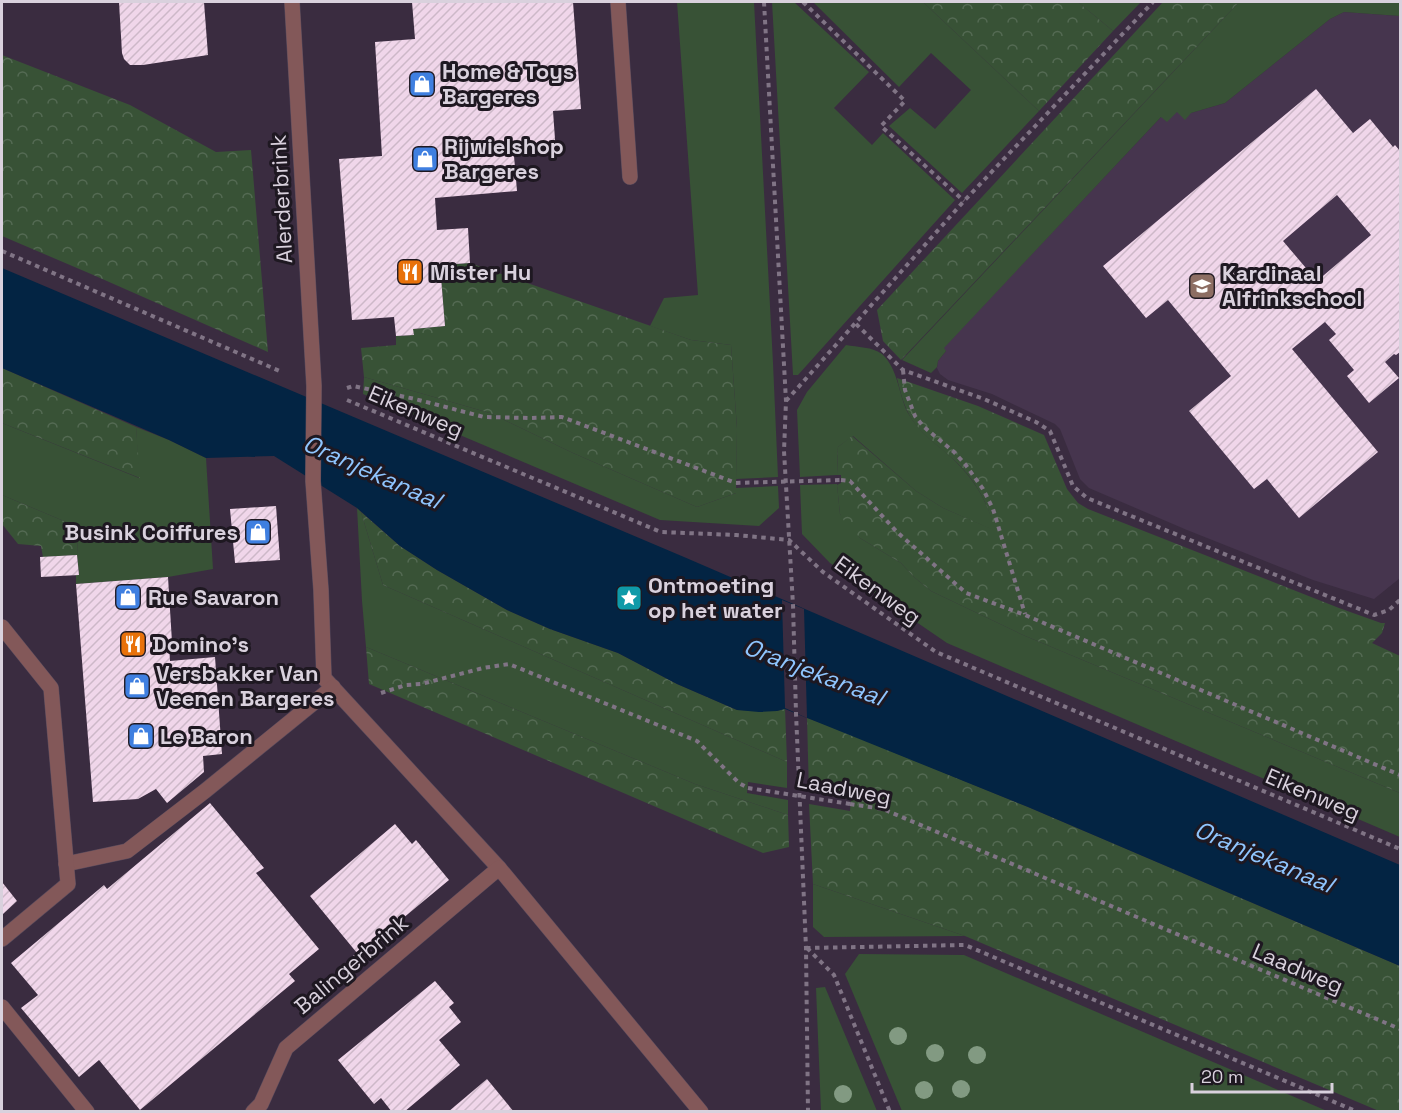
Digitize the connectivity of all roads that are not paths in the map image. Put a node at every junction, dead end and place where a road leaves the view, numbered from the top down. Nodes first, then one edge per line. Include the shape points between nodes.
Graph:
1 (292, 2) edge
2 (618, 2) edge
3 (630, 177) dead end
4 (2, 627) edge
5 (333, 687) junction
6 (66, 864) junction
7 (499, 868) junction
8 (2, 939) edge
9 (2, 1007) edge
10 (87, 1112) edge
11 (253, 1112) edge
12 (701, 1112) edge

1 - 5 street, Alerderbrink via 314,390 313,481 324,678
2 - 3 street
4 - 6 street via 51,688
5 - 6 street via 127,851
5 - 7 street
6 - 8 street via 68,884
7 - 11 street, Balingerbrink via 286,1048 261,1104
7 - 12 street
9 - 10 street

